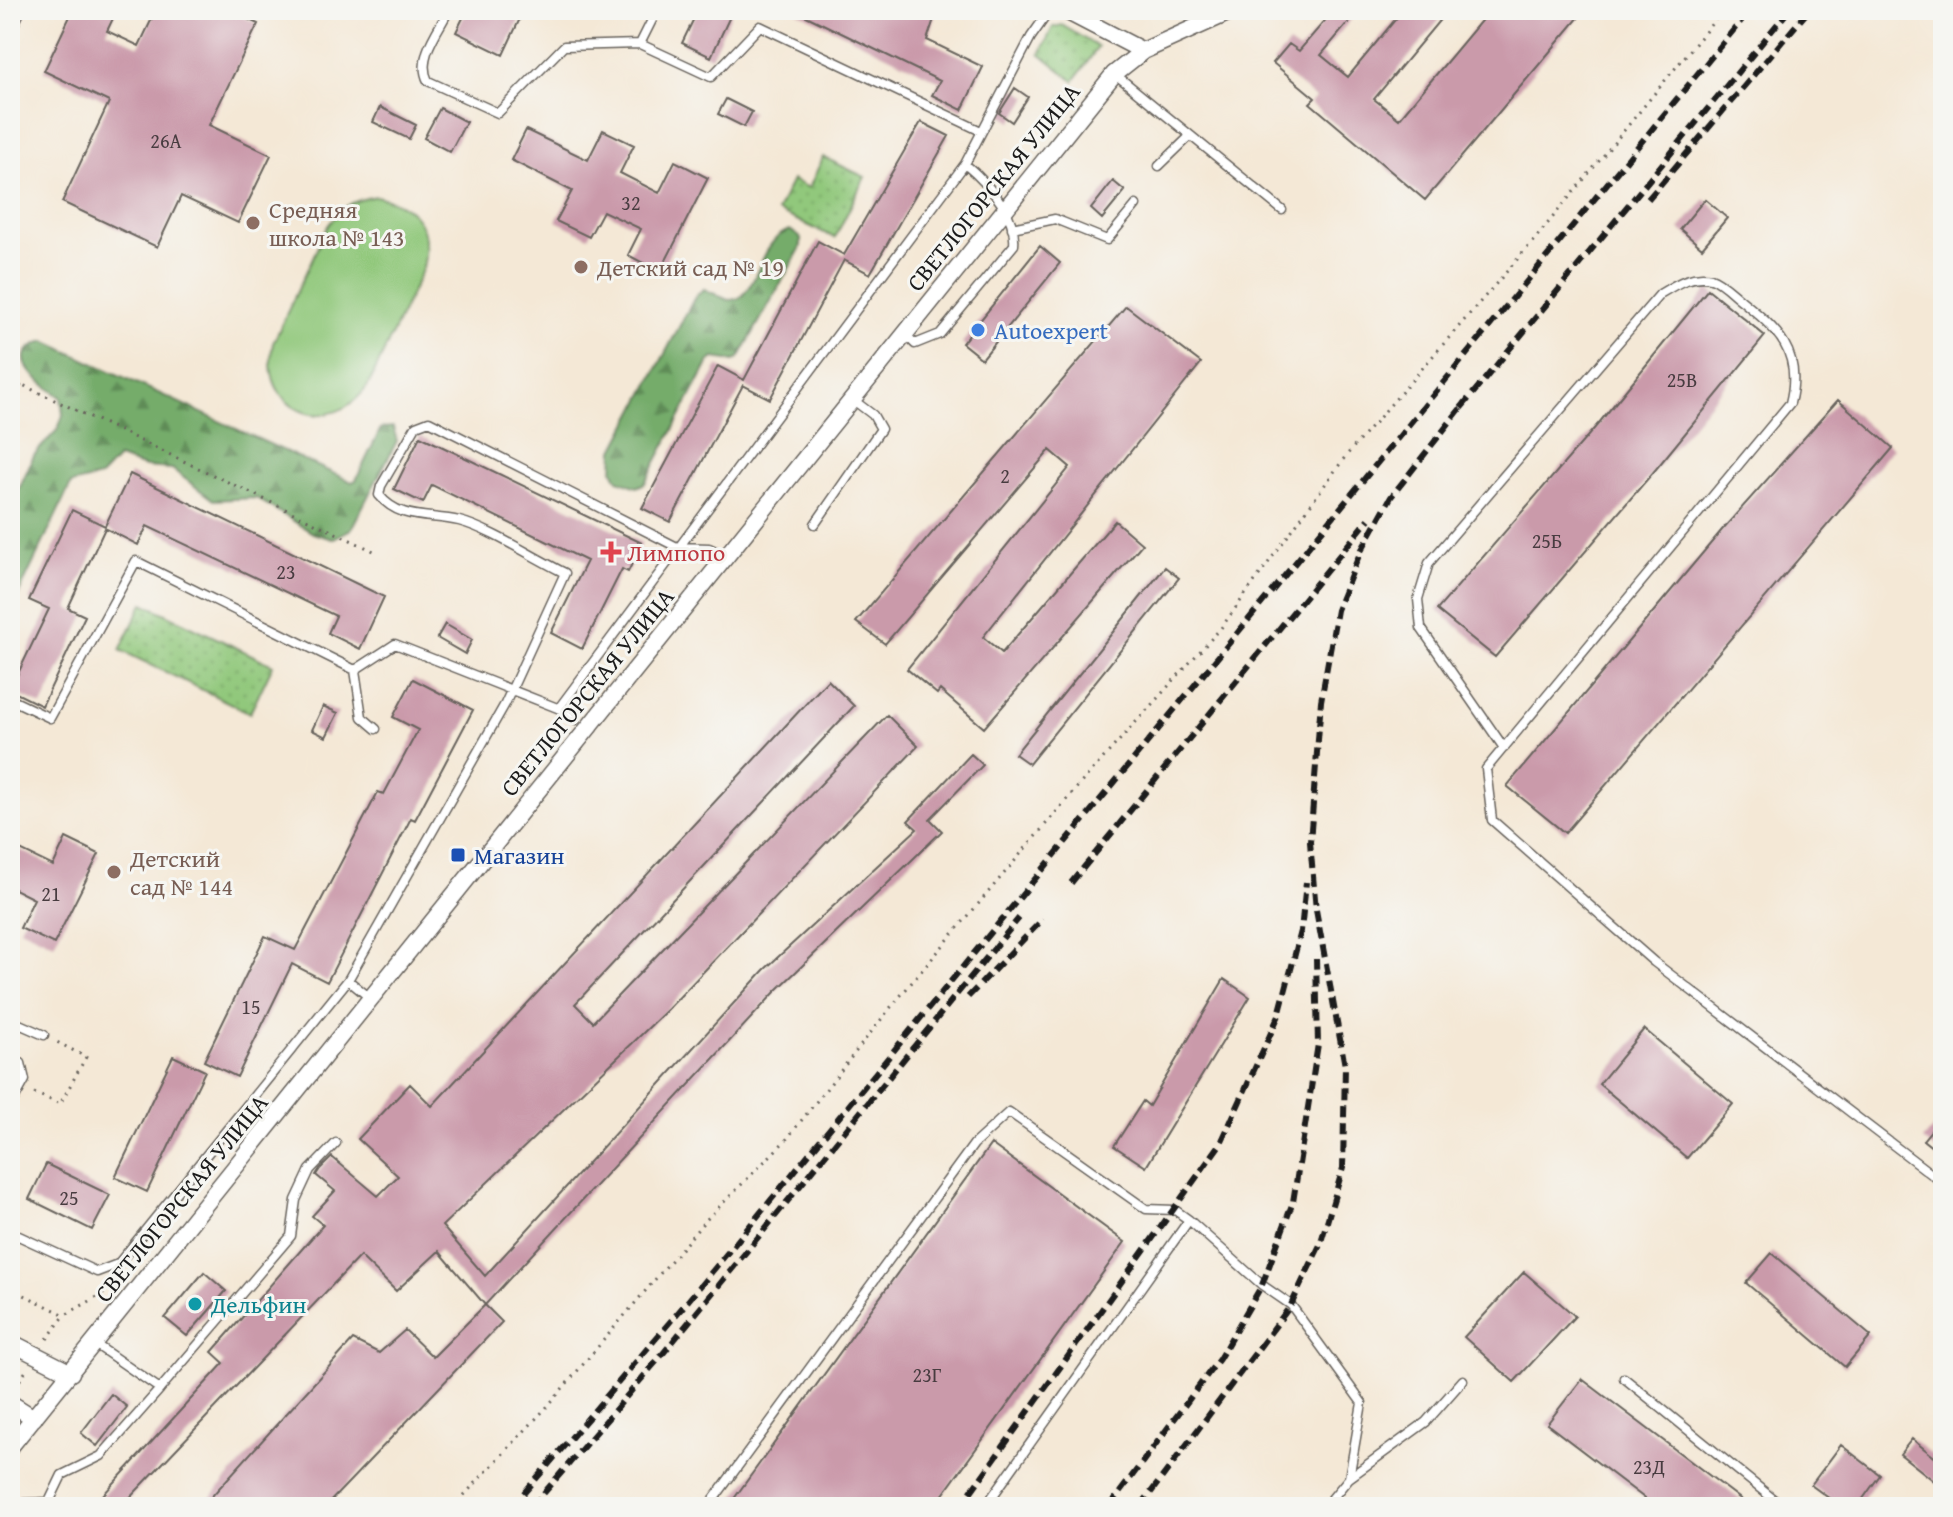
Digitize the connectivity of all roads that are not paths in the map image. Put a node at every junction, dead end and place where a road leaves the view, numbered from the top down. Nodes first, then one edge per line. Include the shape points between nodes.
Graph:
1 (21, 10) edge
2 (449, 10) edge
3 (657, 10) edge
4 (1050, 10) edge
5 (1064, 10) edge
6 (1234, 10) edge
7 (10, 33) edge
8 (640, 44) junction
9 (1143, 51) junction
10 (1114, 74) junction
11 (981, 131) junction
12 (1190, 136) junction
13 (965, 164) junction
14 (1159, 166) dead end
15 (1136, 205) dead end
16 (1282, 210) dead end
17 (1005, 211) junction
18 (1012, 228) junction
19 (906, 335) junction
20 (851, 398) junction
21 (815, 524) dead end
22 (677, 547) junction
23 (727, 556) junction
24 (355, 670) junction
25 (512, 689) junction
26 (10, 699) edge
27 (559, 708) junction
28 (376, 729) dead end
29 (587, 731) junction
30 (1504, 748) junction
31 (348, 980) junction
32 (371, 998) junction
33 (10, 1020) edge
34 (44, 1035) road end
35 (10, 1057) edge
36 (10, 1107) edge
37 (336, 1143) dead end
38 (1943, 1183) edge
39 (1189, 1220) junction
40 (10, 1232) edge
41 (10, 1342) edge
42 (95, 1344) junction
43 (71, 1373) junction
44 (1624, 1378) dead end
45 (1463, 1380) dead end
46 (160, 1389) junction
47 (12, 1395) edge
48 (34, 1418) junction
49 (10, 1447) edge
50 (1349, 1478) junction
51 (17, 1507) edge
52 (708, 1507) edge
53 (985, 1507) edge
54 (1325, 1507) edge
55 (1783, 1507) edge

1 - 7 lane
2 - 8 lane via 423,71 428,81 498,113 564,46
3 - 8 lane
4 - 11 lane
5 - 9 street
6 - 9 street, СВЕТЛОГОРСКАЯ УЛИЦА
8 - 11 lane via 711,77 760,26
9 - 10 street, СВЕТЛОГОРСКАЯ УЛИЦА
10 - 12 lane
10 - 17 street, СВЕТЛОГОРСКАЯ УЛИЦА
11 - 13 lane
12 - 14 lane
12 - 16 lane
13 - 17 lane
13 - 22 lane
15 - 18 lane via 1107,240 1055,219
17 - 18 lane
17 - 19 street, СВЕТЛОГОРСКАЯ УЛИЦА
18 - 19 lane via 1014,245 940,334 915,344
19 - 20 street, СВЕТЛОГОРСКАЯ УЛИЦА
20 - 21 lane via 881,429
20 - 23 street, СВЕТЛОГОРСКАЯ УЛИЦА
22 - 23 lane via 709,548
22 - 25 lane via 429,421 416,426 381,486 379,495 385,502 410,516 460,521 565,573
22 - 27 lane
23 - 29 street, СВЕТЛОГОРСКАЯ УЛИЦА
24 - 25 lane via 395,644
24 - 26 lane via 136,561 50,718
24 - 28 lane via 362,717
25 - 27 lane
25 - 31 lane
27 - 29 lane
29 - 32 street, СВЕТЛОГОРСКАЯ УЛИЦА
30 - 30 lane via 1421,628 1418,599 1429,563 1660,294 1687,278 1713,278 1772,325 1789,350 1796,380 1790,403
30 - 38 lane via 1486,769 1492,820 1654,962
31 - 32 lane
31 - 40 lane via 118,1264 97,1272
32 - 42 street, СВЕТЛОГОРСКАЯ УЛИЦА
33 - 34 lane
35 - 36 lane via 21,1063 25,1080
37 - 46 lane via 310,1170 296,1200 291,1236
39 - 50 lane via 1291,1305 1362,1403
39 - 52 lane via 1175,1210 1146,1209 1009,1112 974,1144
39 - 53 lane
41 - 43 street
42 - 43 street, СВЕТЛОГОРСКАЯ УЛИЦА
42 - 46 lane
43 - 48 street, СВЕТЛОГОРСКАЯ УЛИЦА
44 - 55 lane
45 - 50 lane via 1426,1422
46 - 51 lane via 101,1456 62,1475 49,1502
47 - 48 street
48 - 49 street, СВЕТЛОГОРСКАЯ УЛИЦА
50 - 54 lane

